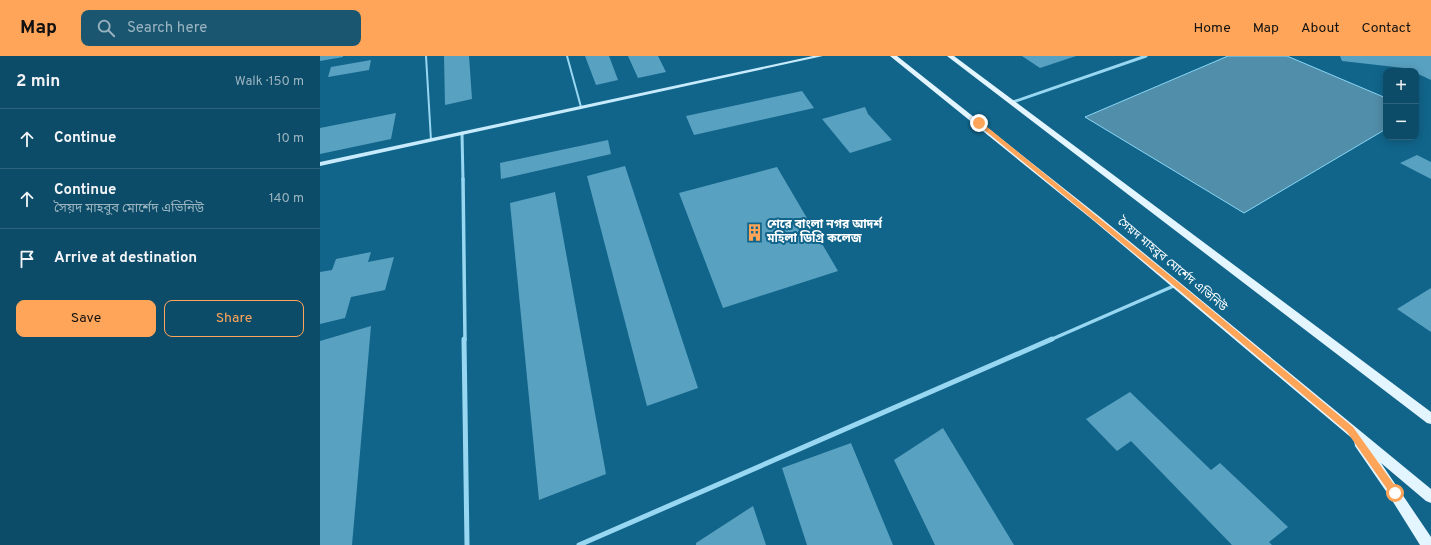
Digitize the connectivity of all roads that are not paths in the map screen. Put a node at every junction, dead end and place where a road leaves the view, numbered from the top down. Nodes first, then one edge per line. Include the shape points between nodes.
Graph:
1 (426, 56) edge
2 (567, 56) edge
3 (820, 56) edge
4 (893, 56) edge
5 (950, 56) edge
6 (1146, 56) edge
7 (1013, 102) junction
8 (581, 107) junction
9 (462, 133) junction
10 (431, 140) junction
11 (320, 164) edge
12 (1176, 284) junction
13 (1431, 419) edge
14 (1350, 430) junction
15 (1431, 497) edge
16 (467, 545) edge
17 (579, 545) edge
18 (1428, 545) edge

1 - 10 lane
2 - 8 lane
3 - 8 street
4 - 12 main road, সৈয়দ মাহবুব মোর্শেদ এভিনিউ
5 - 7 main road
6 - 7 street
7 - 13 main road
8 - 9 street
9 - 10 street
9 - 16 street
10 - 11 street
12 - 14 main road, সৈয়দ মাহবুব মোর্শেদ এভিনিউ
12 - 17 street
14 - 15 main road, সৈয়দ মাহবুব মোর্শেদ এভিনিউ
14 - 18 main road

